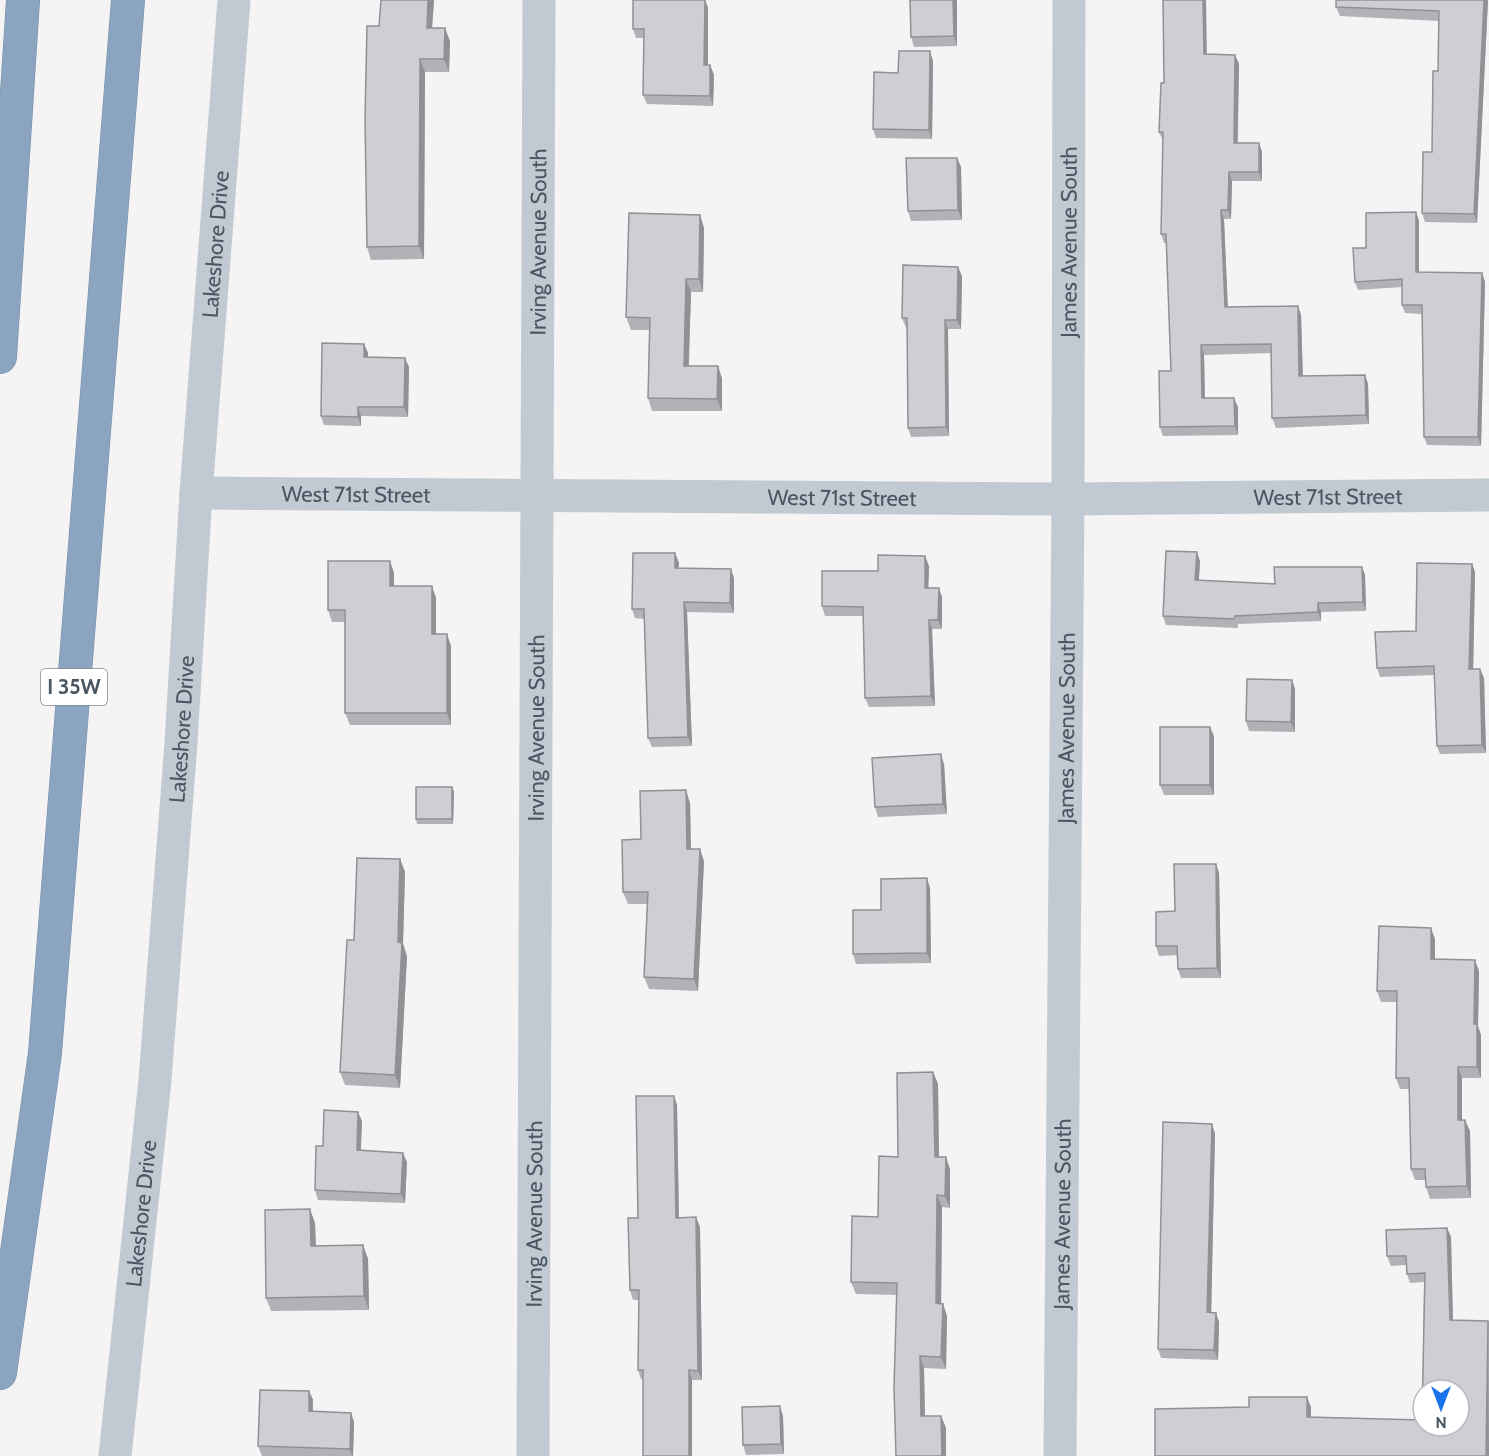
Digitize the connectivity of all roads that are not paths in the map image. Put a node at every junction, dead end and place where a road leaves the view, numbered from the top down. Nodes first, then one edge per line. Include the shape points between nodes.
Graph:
1 (23, 0) edge
2 (128, 0) edge
3 (234, 0) edge
4 (539, 0) edge
5 (1069, 0) edge
6 (0, 357) edge
7 (196, 493) junction
8 (1489, 495) edge
9 (539, 496) junction
10 (1068, 499) junction
11 (0, 1373) edge
12 (116, 1456) edge
13 (533, 1456) edge
14 (1060, 1456) edge

1 - 6 highway
2 - 11 highway, I 35W via 45,1053
3 - 7 street, Lakeshore Drive
4 - 9 street, Irving Avenue South
5 - 10 street, James Avenue South
7 - 9 street, West 71st Street
7 - 12 street, Lakeshore Drive via 155,1080
8 - 10 street, West 71st Street
9 - 10 street, West 71st Street
9 - 13 street, Irving Avenue South
10 - 14 street, James Avenue South

